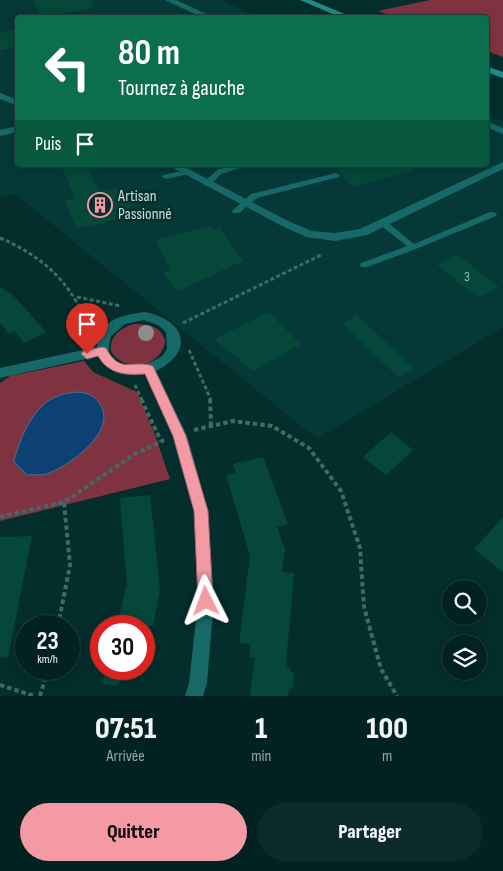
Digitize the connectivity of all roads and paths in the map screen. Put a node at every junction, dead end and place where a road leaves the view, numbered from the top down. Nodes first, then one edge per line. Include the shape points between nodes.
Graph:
1 (169, 0) edge
2 (304, 0) edge
3 (203, 15) edge
4 (342, 15) edge
5 (489, 70) edge
6 (503, 75) edge
7 (0, 96) edge
8 (15, 102) edge
9 (489, 125) edge
10 (15, 130) edge
11 (503, 131) edge
12 (0, 133) edge
13 (503, 165) edge
14 (177, 167) edge
15 (237, 167) edge
16 (187, 172) junction
17 (336, 175) dead end
18 (166, 177) dead end
19 (207, 183) junction
20 (246, 204) junction
21 (236, 211) dead end
22 (493, 214) dead end
23 (383, 223) junction
24 (413, 247) junction
25 (323, 254) dead end
26 (364, 265) dead end
27 (171, 329) junction
28 (102, 351) junction
29 (149, 369) junction
30 (0, 373) edge
31 (180, 436) junction
32 (64, 502) junction
33 (0, 517) edge
34 (60, 615) edge
35 (45, 680) edge
36 (0, 686) edge
37 (34, 696) edge
38 (40, 696) edge
39 (194, 696) edge
40 (397, 696) edge

1 - 3 street
2 - 4 main road
5 - 6 main road
7 - 8 street
9 - 11 street
10 - 12 street
13 - 23 street
14 - 16 street
15 - 19 lane via 219,172
16 - 18 lane
16 - 19 street
17 - 20 lane via 254,196
19 - 20 street
20 - 21 lane
20 - 23 street via 310,234 335,237 363,232
22 - 24 lane
23 - 24 lane
24 - 26 lane
25 - 27 path
27 - 28 street via 155,318 144,316 121,320 104,334
27 - 29 street via 175,338 172,352 161,364
28 - 29 street via 106,360 119,368
28 - 30 street
29 - 31 street
31 - 32 path via 135,454
31 - 39 street via 202,521 206,601
31 - 40 path via 203,426 232,421 272,426 309,448 341,491 360,548 364,607 382,669
32 - 33 path
32 - 34 path via 70,565
35 - 38 path
36 - 37 path

